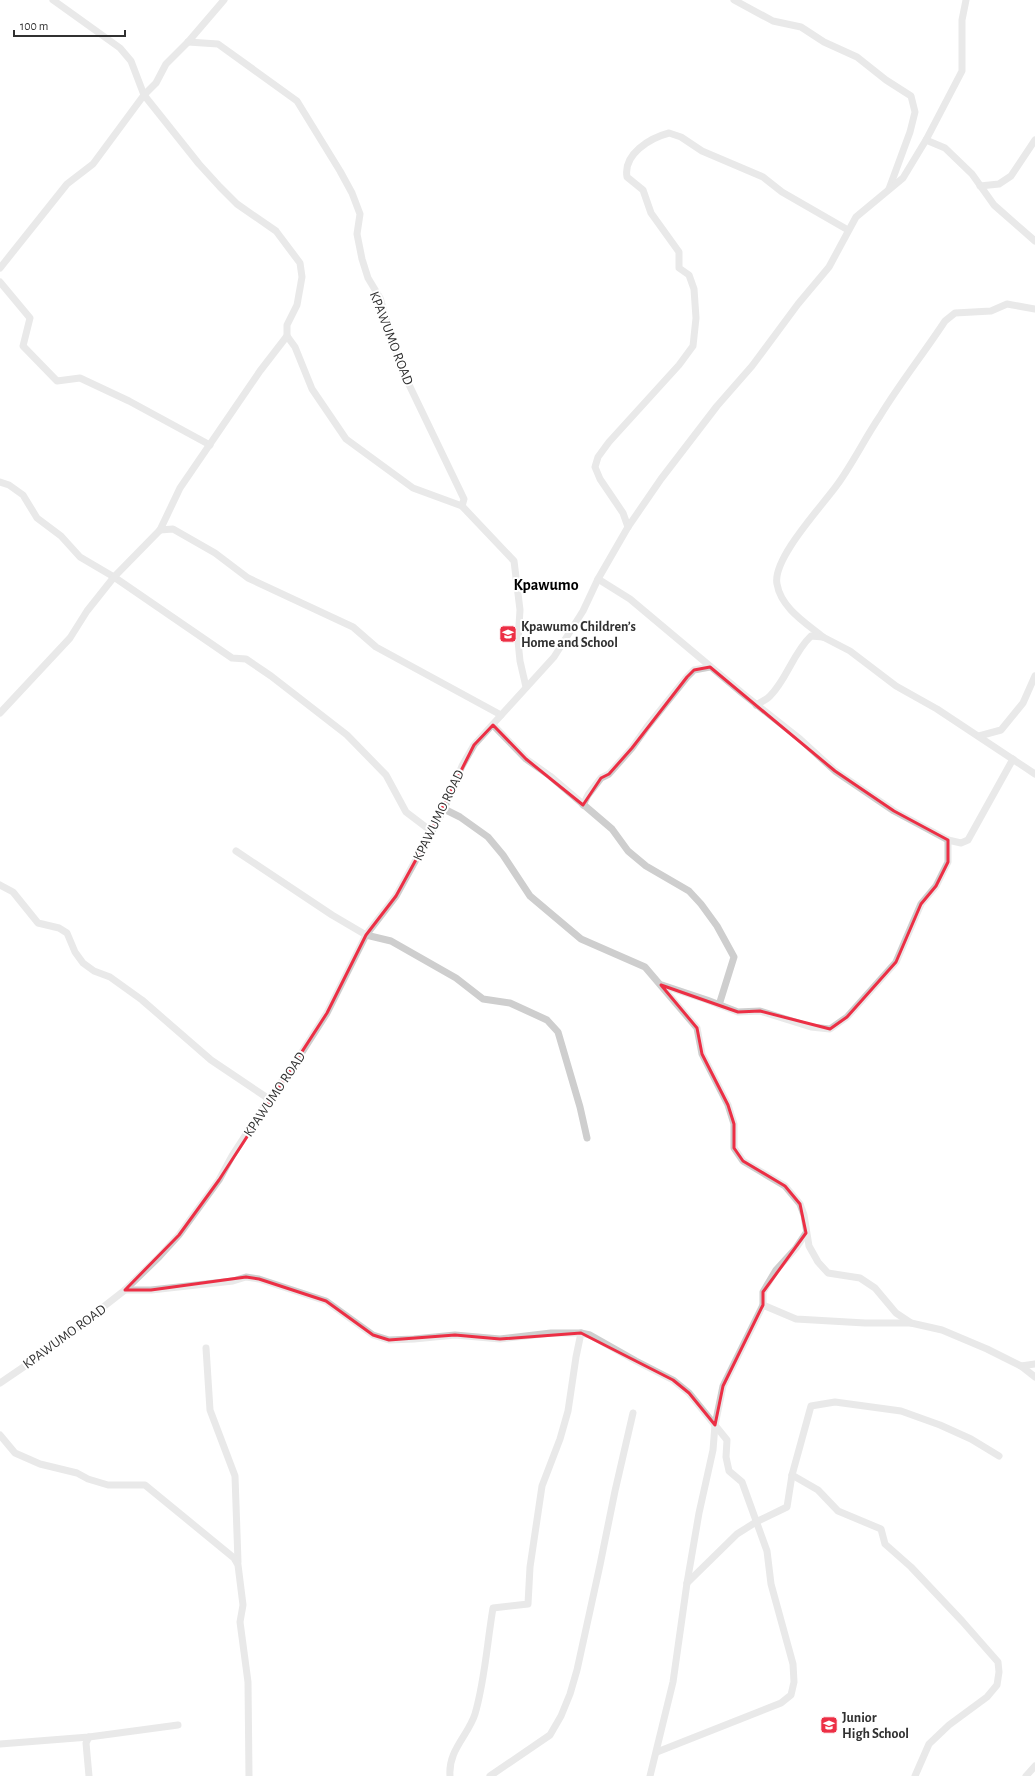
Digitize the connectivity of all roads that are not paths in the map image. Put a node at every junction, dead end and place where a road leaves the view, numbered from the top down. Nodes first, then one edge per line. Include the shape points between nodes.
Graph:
1 (53, 0) edge
2 (224, 0) edge
3 (734, 0) edge
4 (966, 0) edge
5 (188, 42) junction
6 (144, 95) junction
7 (926, 140) junction
8 (1035, 140) edge
9 (980, 186) junction
10 (889, 190) junction
11 (848, 230) junction
12 (1035, 241) edge
13 (0, 268) edge
14 (0, 282) edge
15 (1035, 309) edge
16 (287, 336) junction
17 (210, 445) junction
18 (0, 482) edge
19 (462, 506) junction
20 (628, 527) junction
21 (160, 530) junction
22 (114, 577) junction
23 (598, 579) junction
24 (823, 637) junction
25 (710, 666) junction
26 (1035, 676) edge
27 (526, 687) junction
28 (756, 705) junction
29 (0, 713) edge
30 (501, 715) junction
31 (493, 725) junction
32 (979, 736) junction
33 (1013, 759) junction
34 (1035, 774) edge
35 (583, 806) junction
36 (444, 809) junction
37 (432, 831) junction
38 (948, 840) junction
39 (236, 850) dead end
40 (0, 885) edge
41 (366, 935) junction
42 (661, 985) junction
43 (719, 1005) junction
44 (269, 1099) junction
45 (586, 1138) dead end
46 (806, 1233) junction
47 (125, 1290) junction
48 (763, 1305) junction
49 (912, 1323) junction
50 (581, 1333) junction
51 (206, 1348) dead end
52 (1035, 1364) edge
53 (1021, 1366) junction
54 (1035, 1376) edge
55 (0, 1383) edge
56 (633, 1413) dead end
57 (715, 1425) junction
58 (0, 1435) edge
59 (1000, 1456) dead end
60 (792, 1475) junction
61 (756, 1522) junction
62 (238, 1564) junction
63 (687, 1583) junction
64 (178, 1725) dead end
65 (89, 1737) junction
66 (0, 1744) edge
67 (657, 1752) junction
68 (1035, 1766) edge
69 (89, 1776) edge
70 (249, 1776) edge
71 (450, 1776) edge
72 (490, 1776) edge
73 (650, 1776) edge
74 (915, 1776) edge
75 (1026, 1776) edge

1 - 6 street via 120,48 131,61
2 - 5 street
3 - 10 street via 772,21 800,27 824,42 857,57 911,96 915,112
4 - 7 street, KPAWUMO ROAD via 962,20 962,71
5 - 6 street via 166,64 156,83
5 - 19 street, KPAWUMO ROAD via 218,44 297,101 340,171 360,214 357,234 368,278 380,298 401,368 464,499
6 - 13 street via 92,164 67,184
6 - 16 street via 220,187 237,204 276,231 300,263 302,277 297,304 287,324
7 - 9 street via 945,148 972,174
7 - 10 street, KPAWUMO ROAD via 903,178
8 - 9 street via 1011,176 999,184
9 - 12 street via 994,205
10 - 11 street, KPAWUMO ROAD via 856,217
11 - 20 street, KPAWUMO ROAD via 829,267 660,478
11 - 20 street via 782,192 763,177 702,151 681,137 669,133 646,142 630,158 626,170 627,177 642,190 651,213 679,252 679,268 689,274 694,289 696,318 693,346 598,457 595,467 600,479 623,513
14 - 17 street via 30,318 22,346 57,381 80,378 129,401
15 - 24 street via 1007,304 991,311 955,313 945,321 894,394 837,485 792,544 781,562 776,583 782,601
16 - 17 street
16 - 19 street via 296,347 312,389 346,439 413,488
17 - 21 street via 180,488
18 - 22 street via 23,495 37,518 61,536 80,557
19 - 27 street via 514,561 520,610 518,641
20 - 23 street, KPAWUMO ROAD
21 - 22 street
21 - 30 street via 173,528 215,553 248,578 353,627 376,647
22 - 29 street via 87,611 70,638
22 - 37 street via 232,658 246,659 347,735 386,775 406,812
23 - 25 street via 630,599
23 - 27 street, KPAWUMO ROAD via 583,611 554,657
24 - 28 street via 810,636 769,697
24 - 32 street via 850,651 896,686 937,708
25 - 28 street
25 - 35 street via 694,670 687,677 632,748 609,774 601,778
26 - 32 street via 1023,703 1001,730
27 - 30 street, KPAWUMO ROAD
28 - 38 street via 800,739 835,771 894,811
30 - 31 street, KPAWUMO ROAD
31 - 35 street via 526,759 550,776
31 - 36 street, KPAWUMO ROAD via 474,745
32 - 33 street
33 - 34 street
33 - 38 street via 968,840 961,844
35 - 43 street via 612,829 628,851 646,866 689,891 717,926 734,957
36 - 37 street, KPAWUMO ROAD
36 - 42 street via 488,837 530,896 581,939 645,967
37 - 41 street, KPAWUMO ROAD via 396,896
38 - 43 street via 948,862 936,886 921,904 896,962 847,1017 830,1029 811,1027 760,1011 738,1012
39 - 41 street
40 - 44 street via 13,892 38,924 59,928 67,933 83,963 94,971 110,977 142,1000 212,1060
41 - 44 street, KPAWUMO ROAD via 327,1013 296,1063
41 - 45 street via 391,940 456,978 483,999 510,1003 547,1020 558,1032 580,1107
42 - 43 street
42 - 46 street via 697,1028 702,1054 728,1105 734,1124 734,1148 743,1161 785,1186 800,1204
44 - 47 street, KPAWUMO ROAD via 200,1208 159,1257
46 - 48 street via 776,1270 763,1292
46 - 49 street via 809,1246 828,1273 860,1278 875,1288 896,1313
47 - 50 street via 151,1290 233,1281 246,1277 259,1279 326,1301 373,1336 389,1340 455,1335 500,1339 551,1333
47 - 55 street, KPAWUMO ROAD via 47,1351
48 - 49 street via 796,1319
48 - 57 street via 723,1386
49 - 53 street via 942,1330
50 - 57 street via 590,1335 673,1380 689,1393
50 - 71 street via 568,1412 542,1486 530,1566 528,1604 493,1608 474,1716 455,1748
51 - 62 street via 210,1410 235,1476
52 - 53 street
53 - 54 street
56 - 72 street via 577,1670 568,1699 550,1735
57 - 61 street via 727,1440 726,1457 729,1471 742,1482
57 - 63 street via 713,1450
58 - 62 street via 15,1453 40,1464 77,1473 108,1485 145,1485
59 - 60 street via 940,1425 900,1411 835,1402 810,1406
60 - 61 street via 787,1507
60 - 74 street via 818,1490 838,1511 881,1529 885,1544 911,1567 998,1662 997,1685 987,1697 929,1744
61 - 63 street via 737,1534
61 - 67 street via 767,1551 771,1584 793,1664 794,1682 791,1695 781,1703
62 - 70 street via 243,1604 240,1622 248,1682
63 - 67 street via 672,1682
64 - 65 street
65 - 66 street
65 - 69 street via 86,1743
67 - 73 street
68 - 75 street

